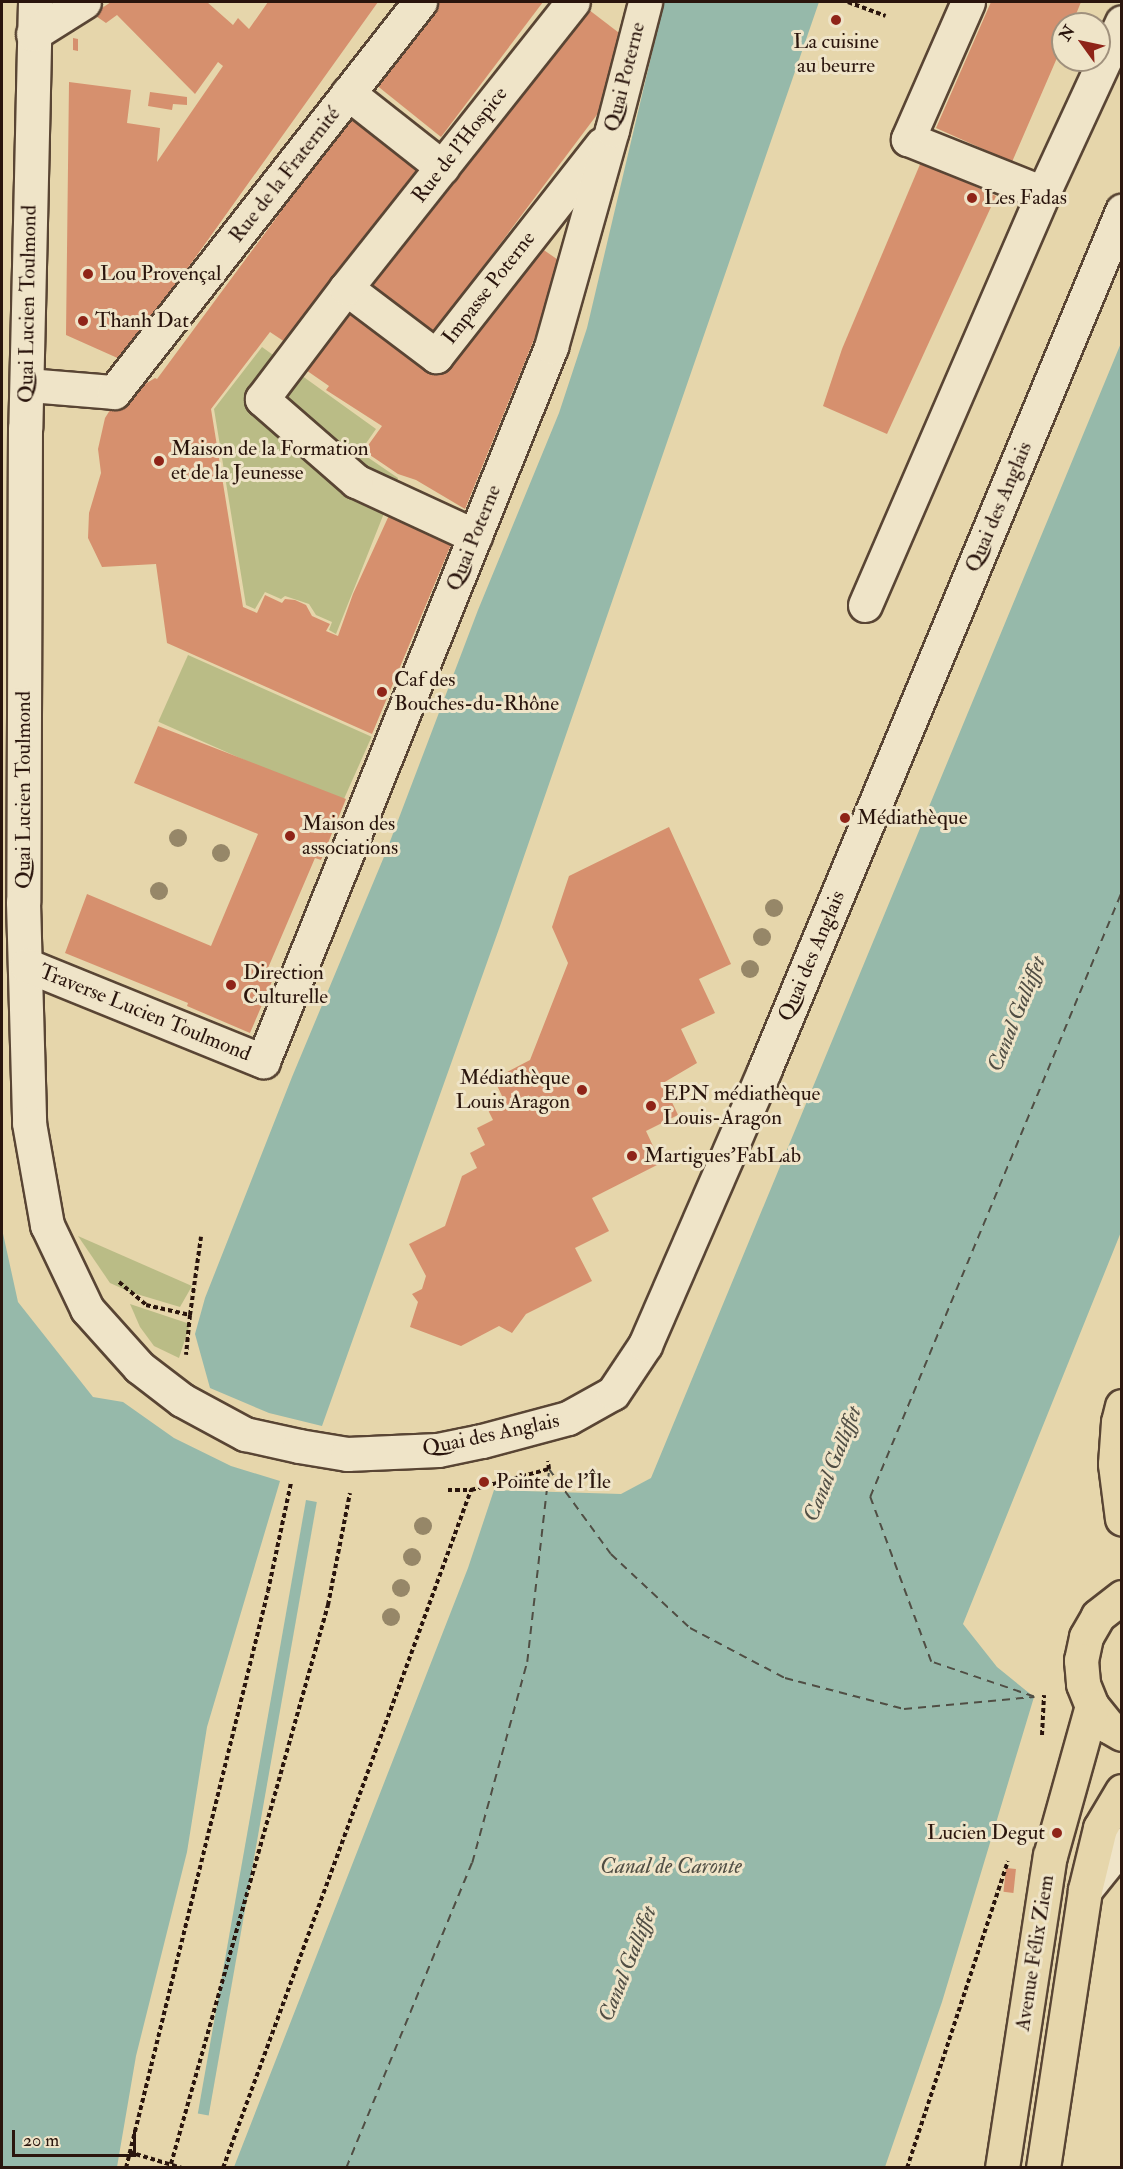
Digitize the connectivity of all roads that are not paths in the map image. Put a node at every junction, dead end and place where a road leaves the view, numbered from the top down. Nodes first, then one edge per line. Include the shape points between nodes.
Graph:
1 (35, 2) edge
2 (84, 2) edge
3 (420, 2) edge
4 (573, 2) edge
5 (645, 2) edge
6 (968, 2) edge
7 (1122, 22) edge
8 (33, 34) junction
9 (348, 93) junction
10 (612, 130) junction
11 (442, 167) junction
12 (1043, 193) junction
13 (1122, 211) edge
14 (346, 288) junction
15 (28, 385) junction
16 (475, 536) junction
17 (865, 605) dead end
18 (26, 965) junction
19 (263, 1062) joint
20 (1122, 1406) edge
21 (299, 1446) joint
22 (1121, 1515) edge
23 (1122, 1597) edge
24 (1092, 1707) junction
25 (1122, 1734) edge
26 (1122, 1791) edge
27 (1122, 1844) edge
28 (1085, 1890) junction
29 (1002, 2168) edge
30 (1043, 2168) edge

1 - 8 street, Quai Lucien Toulmond
2 - 8 street
3 - 9 street, Rue de la Fraternité
4 - 11 street, Rue de l'Hospice
5 - 10 street, Quai Poterne
6 - 12 street via 908,139
7 - 12 street
8 - 15 street, Quai Lucien Toulmond
9 - 11 street
9 - 15 street, Rue de la Fraternité via 114,392
10 - 14 street, Impasse Poterne via 436,356
10 - 16 street, Quai Poterne via 551,347
11 - 14 street, Rue de l'Hospice
12 - 17 street
13 - 21 street, Quai des Anglais via 922,695 645,1345 613,1393 568,1418 482,1442 427,1451 347,1454
14 - 16 street, Rue de l'Hospice via 262,399 356,481
15 - 18 street, Quai Lucien Toulmond via 23,902
16 - 19 street, Quai Poterne
18 - 19 street, Traverse Lucien Toulmond
18 - 21 street, Quai Lucien Toulmond via 28,1122 47,1225 87,1309 140,1367 182,1400 245,1434
20 - 22 main road via 1115,1464
23 - 24 main road via 1098,1616 1086,1637 1081,1660 1083,1684
24 - 25 main road via 1108,1726
24 - 29 main road, Avenue Félix Ziem via 1050,1856
26 - 28 main road, Avenue Félix Ziem via 1100,1828
27 - 28 street, Avenue Félix Ziem
28 - 30 main road, Avenue Félix Ziem

